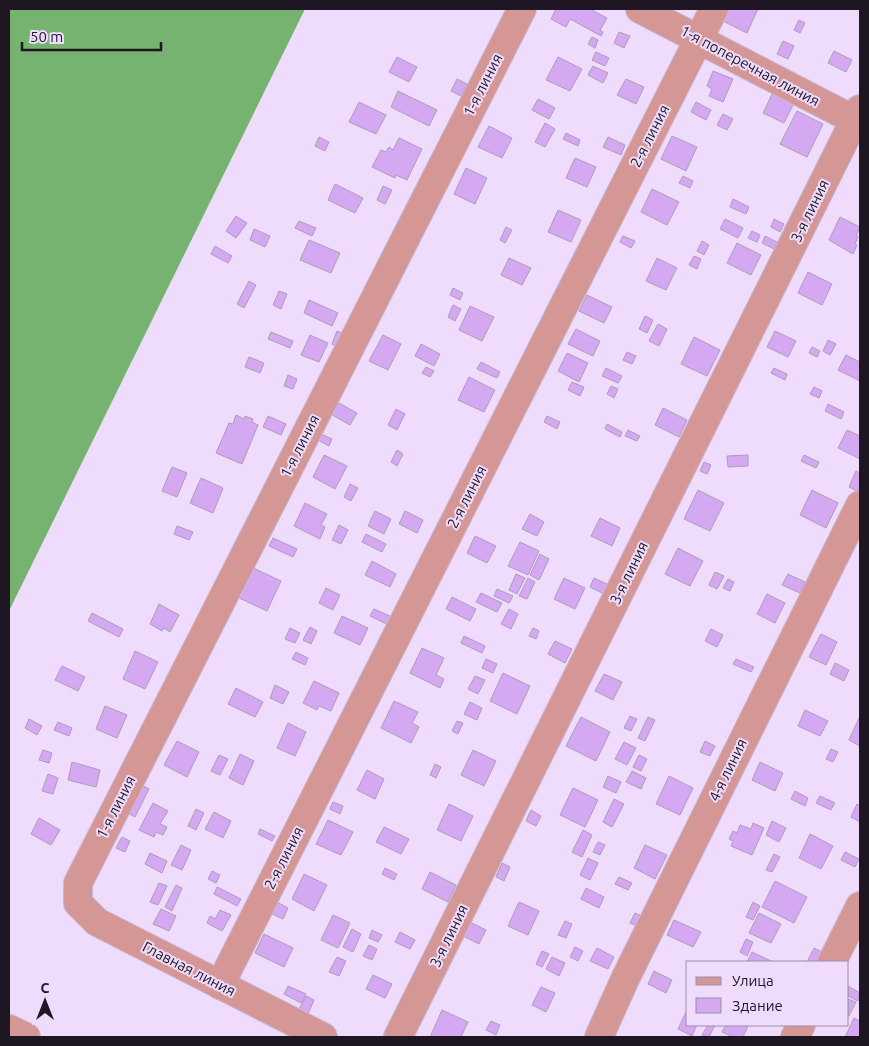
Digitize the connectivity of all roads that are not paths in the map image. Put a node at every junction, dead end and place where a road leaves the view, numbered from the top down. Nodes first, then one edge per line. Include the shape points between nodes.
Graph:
1 (522, 9) edge
2 (640, 9) edge
3 (714, 9) edge
4 (699, 38) junction
5 (858, 117) edge
6 (860, 505) edge
7 (78, 883) joint
8 (860, 906) edge
9 (832, 961) edge
10 (220, 985) junction
11 (800, 1026) edge
12 (9, 1029) edge
13 (26, 1037) edge
14 (323, 1037) edge
15 (398, 1037) edge
16 (599, 1037) edge
17 (794, 1037) edge

1 - 7 street, 1-я линия
2 - 4 street, 1-я поперечная линия
3 - 4 street, 2-я линия
4 - 5 street, 1-я поперечная линия
4 - 10 street, 2-я линия
5 - 15 street, 3-я линия
6 - 16 street, 4-я линия via 625,978
7 - 10 street, Главная линия via 78,903 97,922
8 - 9 street
10 - 14 street, Главная линия
11 - 17 street
12 - 13 street

